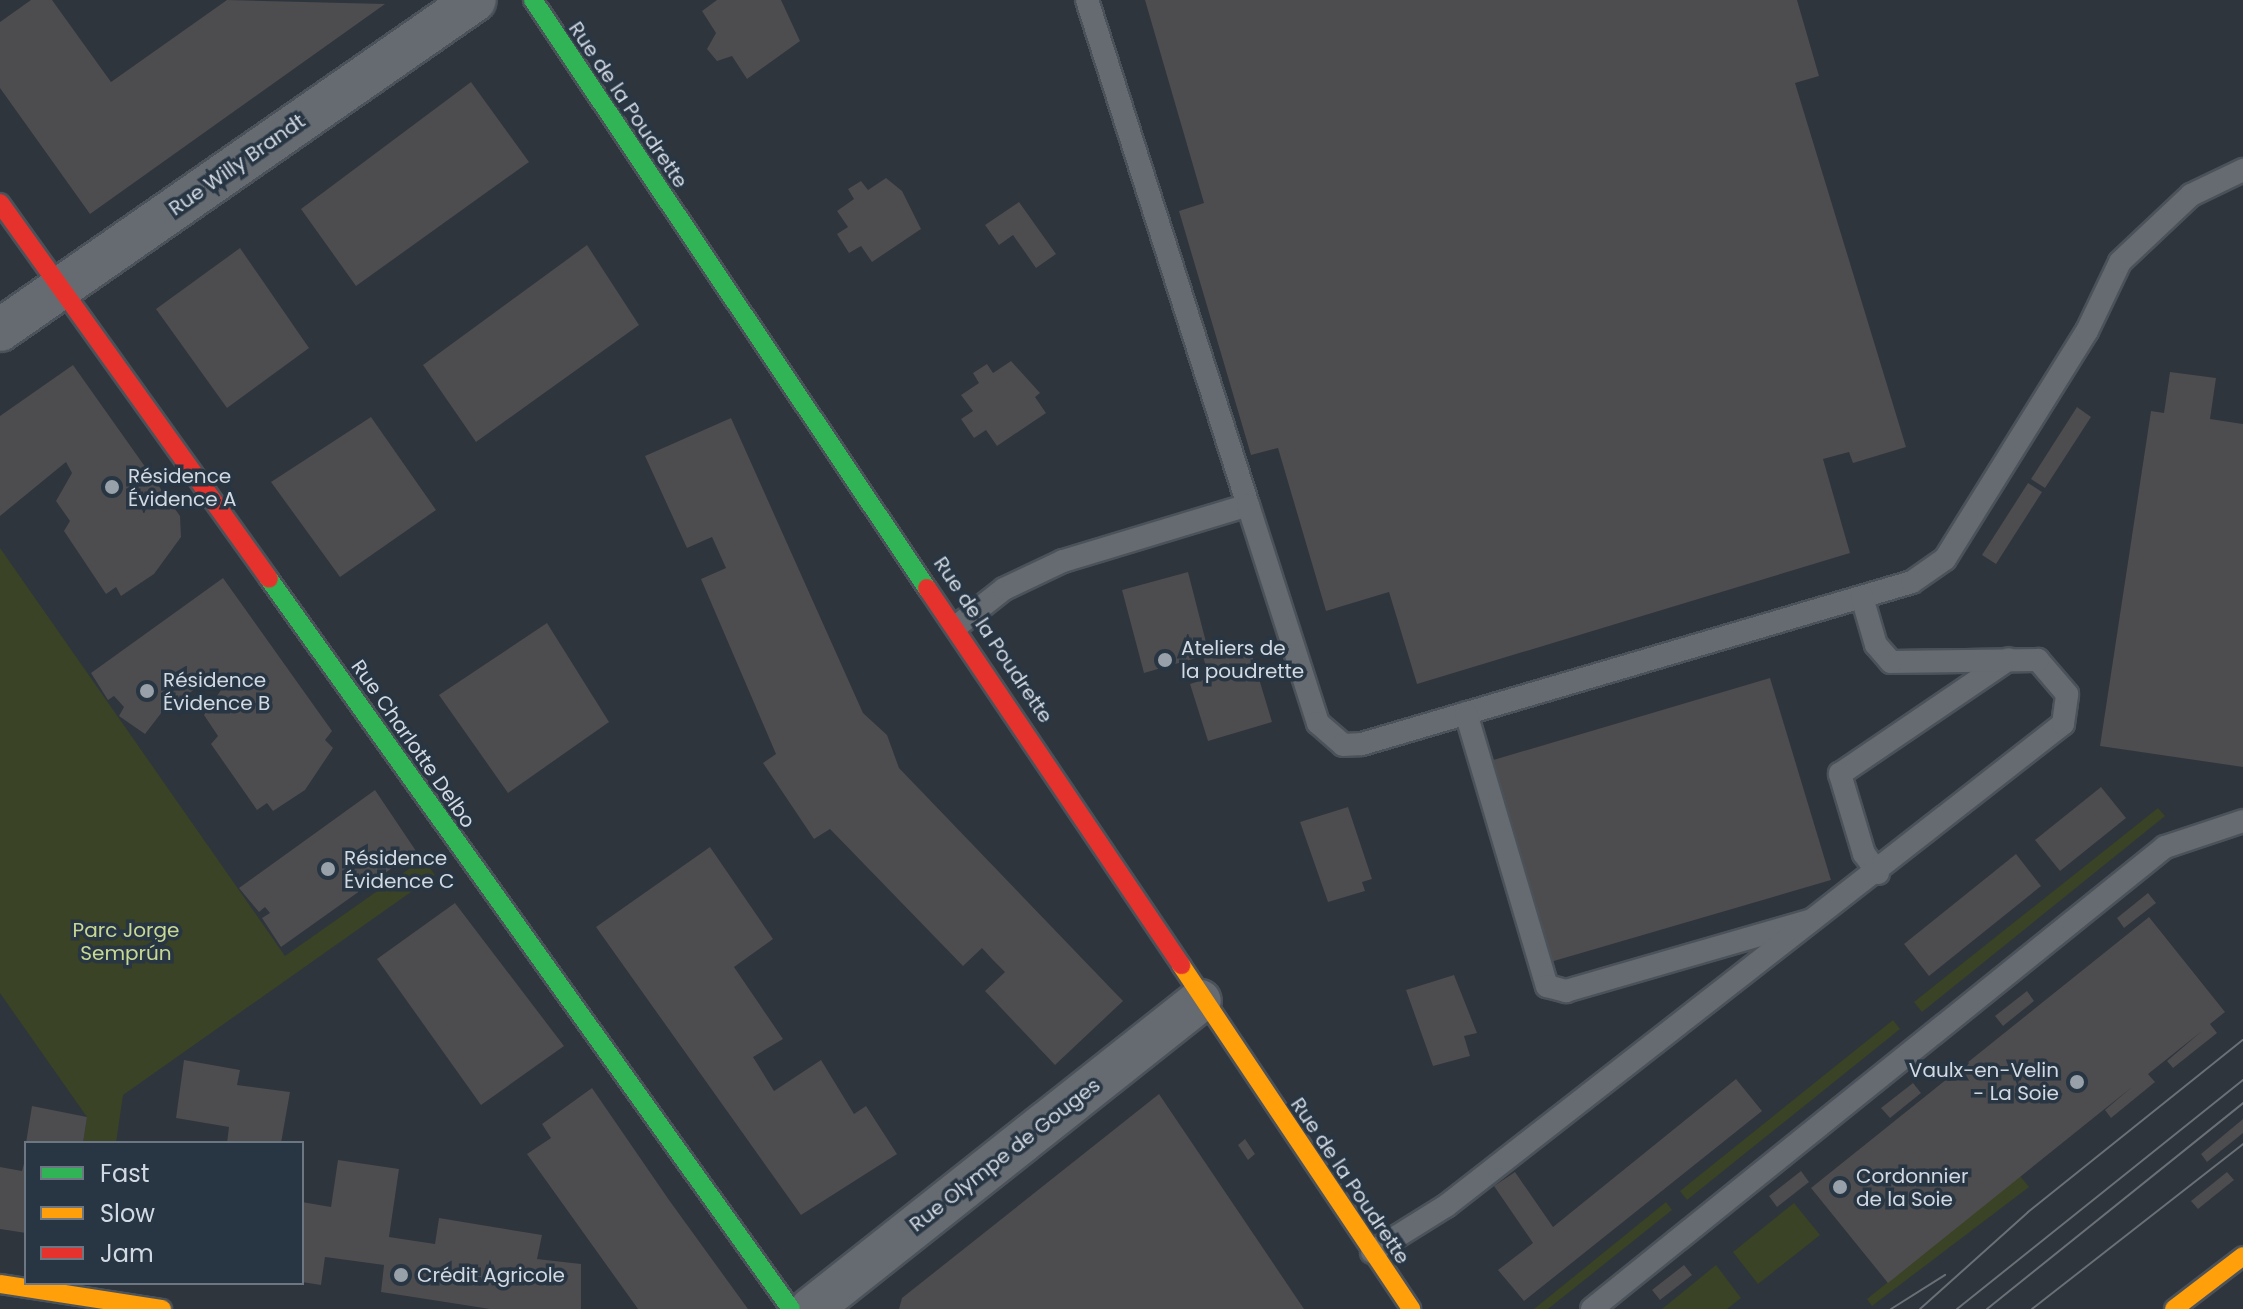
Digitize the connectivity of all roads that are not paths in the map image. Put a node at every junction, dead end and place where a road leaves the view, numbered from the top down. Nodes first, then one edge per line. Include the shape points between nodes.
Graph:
1 (475, 0) edge
2 (533, 0) edge
3 (1087, 0) edge
4 (2243, 170) edge
5 (0, 203) edge
6 (58, 288) junction
7 (0, 330) edge
8 (1248, 505) junction
9 (1862, 597) junction
10 (957, 626) junction
11 (2010, 658) junction
12 (1466, 713) junction
13 (2243, 821) edge
14 (1878, 873) junction
15 (1824, 916) junction
16 (1200, 1001) junction
17 (1372, 1252) junction
18 (2243, 1256) edge
19 (0, 1284) edge
20 (162, 1309) edge
21 (791, 1309) edge
22 (811, 1309) edge
23 (1411, 1309) edge
24 (1592, 1309) edge
25 (2174, 1309) edge

1 - 6 street, Rue Willy Brandt
2 - 10 street, Rue de la Poudrette
3 - 8 lane
4 - 9 lane via 2191,195 2120,262 2087,331 1936,571
5 - 6 street, Rue Charlotte Delbo
6 - 7 street, Rue Willy Brandt
6 - 21 street, Rue Charlotte Delbo
8 - 10 lane via 1063,561 1004,589
8 - 12 lane via 1318,723 1331,736 1362,744
9 - 11 lane via 1876,645 1891,662
9 - 12 lane
10 - 16 street, Rue de la Poudrette via 1156,920
11 - 14 lane via 1840,774 1864,854
11 - 14 lane via 2038,660 2062,684 2069,705 2063,724
12 - 15 lane via 1547,986 1566,991
13 - 24 lane via 2165,847
14 - 15 lane
15 - 17 lane via 1446,1206
16 - 17 street, Rue de la Poudrette
16 - 22 street, Rue Olympe de Gouges
17 - 23 street, Rue de la Poudrette
18 - 25 street
19 - 20 street

